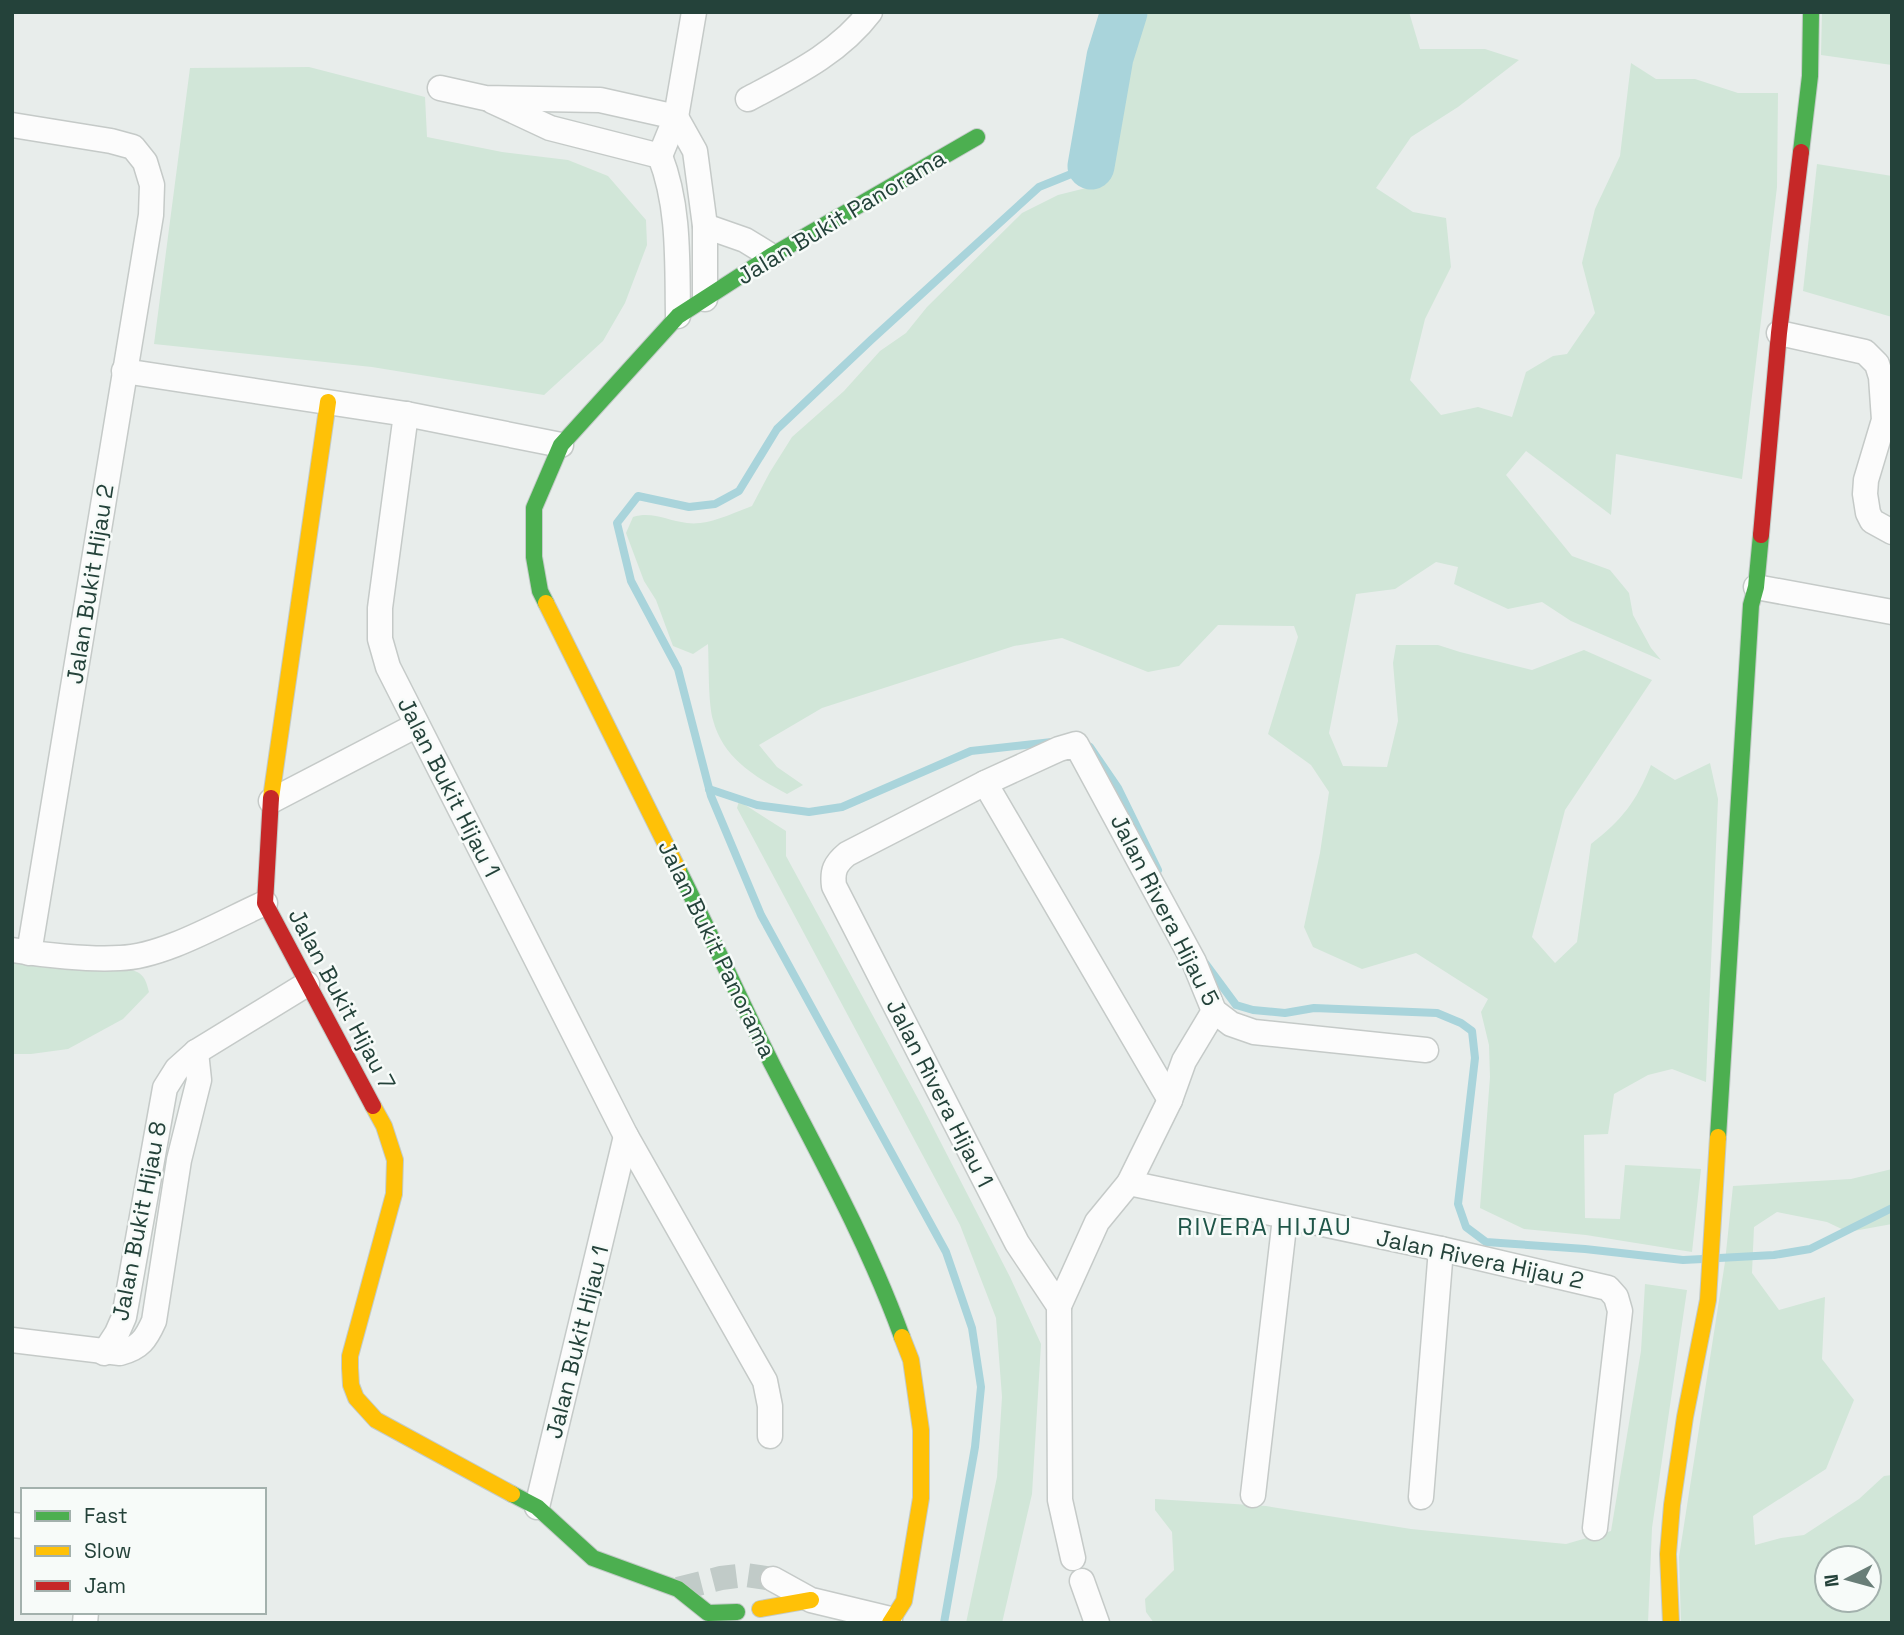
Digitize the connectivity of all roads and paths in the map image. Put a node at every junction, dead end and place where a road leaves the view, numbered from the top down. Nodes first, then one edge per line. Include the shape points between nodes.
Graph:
1 (694, 12) edge
2 (870, 12) edge
3 (1811, 12) edge
4 (440, 88) dead end
5 (485, 98) junction
6 (748, 99) dead end
7 (676, 117) junction
8 (12, 125) edge
9 (977, 137) dead end
10 (660, 156) junction
11 (705, 226) junction
12 (771, 256) junction
13 (705, 299) junction
14 (678, 316) junction
15 (1779, 333) junction
16 (124, 371) junction
17 (328, 402) junction
18 (406, 414) junction
19 (1888, 420) edge
20 (561, 445) junction
21 (1892, 532) edge
22 (1756, 587) junction
23 (1892, 612) edge
24 (417, 725) junction
25 (985, 783) junction
26 (271, 801) junction
27 (832, 874) joint
28 (265, 902) junction
29 (21, 951) edge
30 (307, 984) junction
31 (1214, 1011) junction
32 (1426, 1050) dead end
33 (1170, 1100) junction
34 (626, 1136) junction
35 (1129, 1183) junction
36 (1284, 1218) junction
37 (1441, 1249) junction
38 (1059, 1306) junction
39 (12, 1340) edge
40 (770, 1436) dead end
41 (1254, 1495) dead end
42 (1421, 1497) dead end
43 (537, 1507) junction
44 (1595, 1528) dead end
45 (773, 1580) tunnel mouth
46 (811, 1600) junction
47 (760, 1609) dead end
48 (737, 1612) dead end
49 (890, 1621) edge
50 (1097, 1623) edge
51 (1671, 1623) edge

1 - 7 street
2 - 6 street via 806,68
3 - 15 street via 1810,76
4 - 5 street
5 - 7 street via 600,100
5 - 10 street via 550,128
7 - 10 street
7 - 11 street, Jalan Bukit Panorama via 695,152
8 - 16 street, Jalan Bukit Hijau 2 via 133,147 145,162 152,185 151,215
9 - 12 street, Jalan Bukit Panorama
10 - 14 street via 677,229
11 - 12 street via 745,240
11 - 13 street, Jalan Bukit Panorama
12 - 13 street, Jalan Bukit Panorama
13 - 14 street, Jalan Bukit Panorama
14 - 20 street, Jalan Bukit Panorama
15 - 19 street via 1865,352 1877,364
15 - 22 street
16 - 17 street
16 - 29 street, Jalan Bukit Hijau 2
17 - 18 street
17 - 26 street, Jalan Bukit Hijau 7
18 - 20 street
18 - 24 street, Jalan Bukit Hijau 1 via 380,608 380,639 388,667
19 - 21 street via 1865,494 1872,521
20 - 49 street, Jalan Bukit Panorama via 534,508 534,557 540,591 841,1196 885,1289 911,1360 922,1430 921,1498 904,1601
22 - 23 street
22 - 51 street via 1751,605 1708,1300 1672,1505 1668,1554
24 - 26 street
24 - 34 street, Jalan Bukit Hijau 1
25 - 27 street, Jalan Rivera Hijau 5 via 847,854
25 - 31 street, Jalan Rivera Hijau 5 via 1076,744 1194,962
25 - 33 street
26 - 28 street, Jalan Bukit Hijau 7
27 - 38 street, Jalan Rivera Hijau 1 via 834,887 1017,1243
28 - 29 street via 150,953 121,958
28 - 30 street, Jalan Bukit Hijau 7
30 - 39 street, Jalan Bukit Hijau 8 via 195,1052 199,1080 179,1160 154,1321 146,1339 120,1353
30 - 43 street, Jalan Bukit Hijau 7 via 384,1126 395,1160 394,1194 350,1356 350,1382 358,1404 376,1420
31 - 32 street, Jalan Rivera Hijau 5 via 1231,1024 1254,1032
31 - 33 street via 1184,1061
33 - 35 street
34 - 40 street, Jalan Bukit Hijau 1 via 765,1381
34 - 43 street, Jalan Bukit Hijau 1
35 - 36 street, Jalan Rivera Hijau 2
35 - 38 street via 1097,1222
36 - 37 street, Jalan Rivera Hijau 2
36 - 41 street
37 - 42 street
37 - 44 street, Jalan Rivera Hijau 2 via 1608,1288 1616,1297 1620,1311
38 - 50 street via 1060,1500
43 - 48 street via 593,1558 678,1589 708,1613
45 - 46 street
46 - 47 street
46 - 49 street

